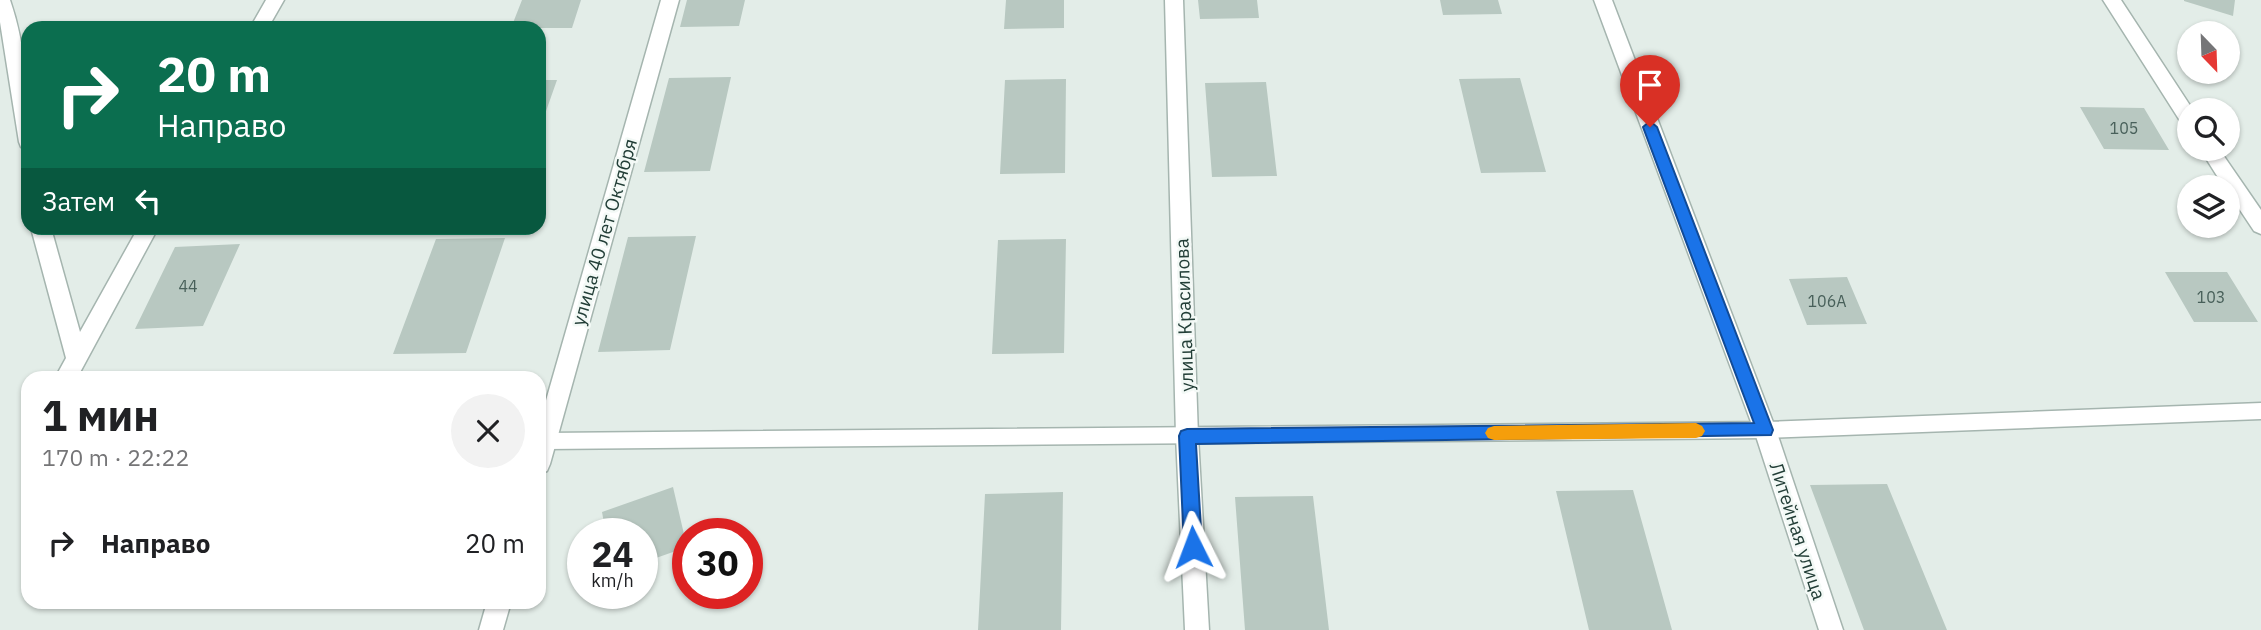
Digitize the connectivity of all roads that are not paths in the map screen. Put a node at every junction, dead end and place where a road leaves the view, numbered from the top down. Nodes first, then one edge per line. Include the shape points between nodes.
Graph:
1 (1, 0) edge
2 (275, 0) edge
3 (670, 0) edge
4 (1174, 0) edge
5 (1602, 0) edge
6 (2112, 0) edge
7 (263, 21) edge
8 (21, 98) edge
9 (2177, 100) edge
10 (2217, 161) edge
11 (2261, 226) edge
12 (43, 235) edge
13 (144, 235) edge
14 (76, 357) junction
15 (69, 371) edge
16 (2261, 411) edge
17 (546, 428) edge
18 (1765, 430) junction
19 (1187, 436) junction
20 (546, 442) edge
21 (497, 609) edge
22 (491, 630) edge
23 (1197, 630) edge
24 (1831, 630) edge

1 - 8 street
2 - 7 street
3 - 17 street, улица 40 лет Октября
4 - 19 street, улица Красилова
5 - 18 street, Литейная улица
6 - 9 street
10 - 11 street
12 - 14 street
13 - 14 street
14 - 15 street
16 - 18 lane
18 - 19 lane
18 - 24 street, Литейная улица
19 - 20 lane
19 - 23 street, улица Красилова
21 - 22 street

